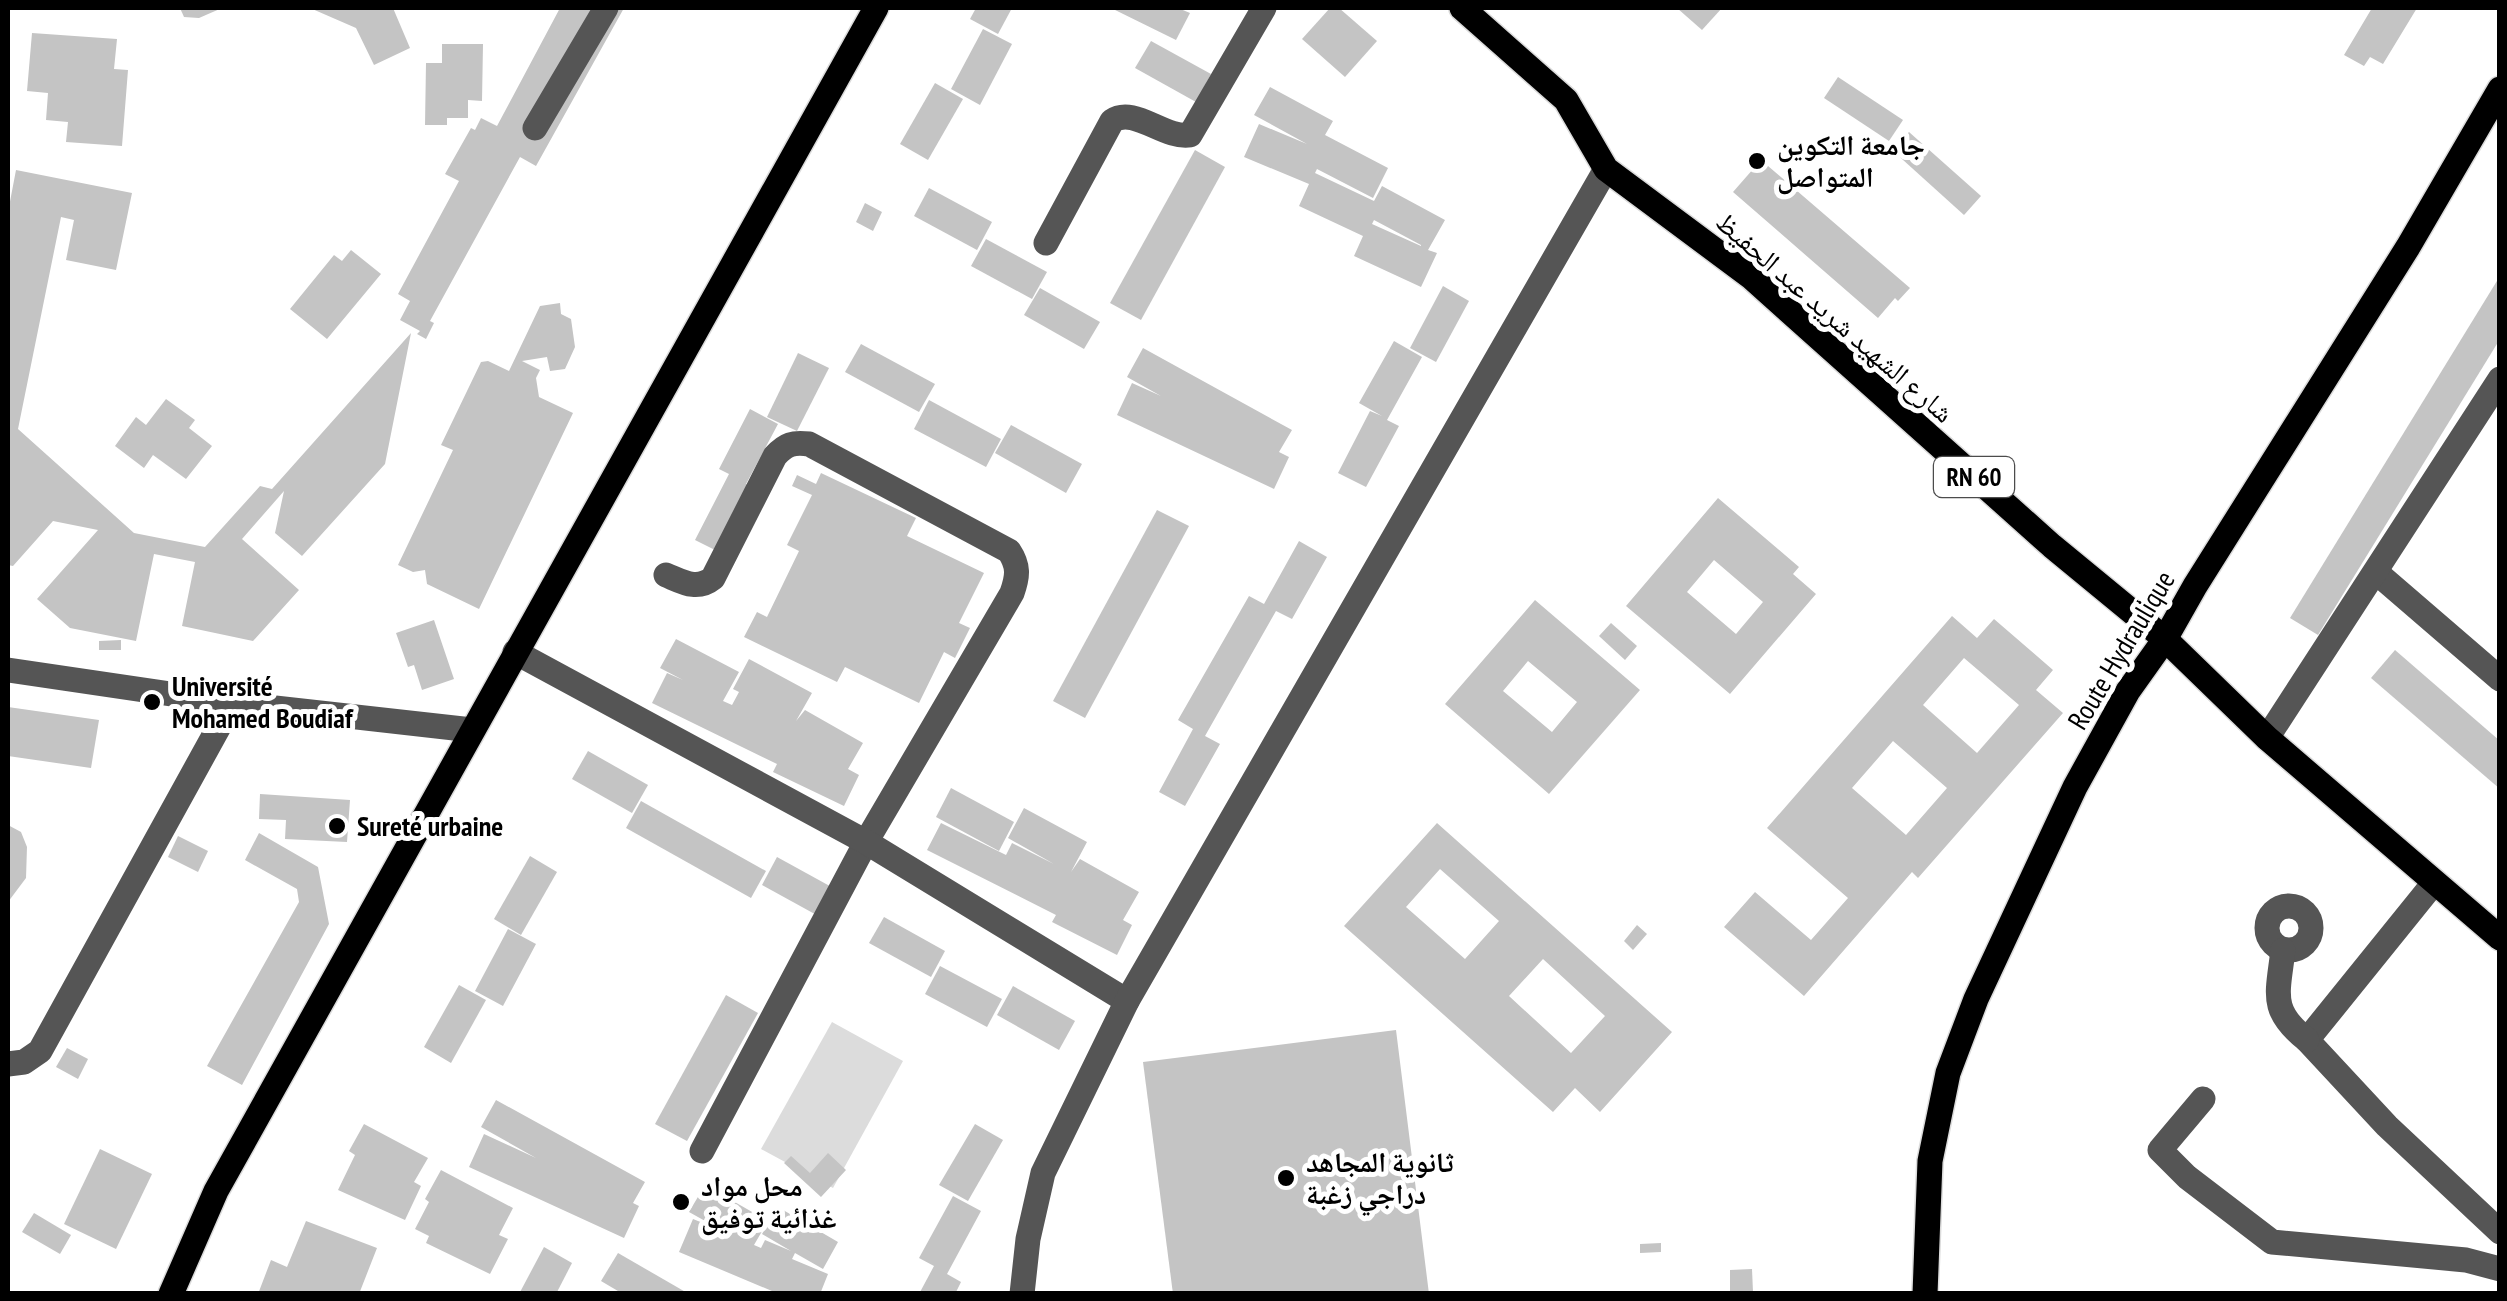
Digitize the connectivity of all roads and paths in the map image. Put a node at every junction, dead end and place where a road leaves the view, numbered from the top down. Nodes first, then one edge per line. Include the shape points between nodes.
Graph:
1 (606, 8) edge
2 (876, 8) edge
3 (1264, 8) edge
4 (1462, 8) edge
5 (2500, 89) edge
6 (535, 128) dead end
7 (1606, 170) junction
8 (1046, 243) dead end
9 (2500, 379) edge
10 (2377, 573) junction
11 (666, 575) dead end
12 (2166, 639) junction
13 (515, 652) junction
14 (8, 670) edge
15 (2500, 679) edge
16 (232, 704) junction
17 (472, 730) junction
18 (2268, 738) junction
19 (866, 842) junction
20 (2433, 884) junction
21 (2500, 938) edge
22 (2283, 950) dead end
23 (1127, 1001) junction
24 (2307, 1040) junction
25 (8, 1064) edge
26 (2204, 1099) dead end
27 (702, 1150) dead end
28 (2500, 1232) edge
29 (2500, 1269) edge
30 (170, 1294) edge
31 (1022, 1294) edge
32 (1925, 1294) edge

1 - 6 street
2 - 13 main road
3 - 8 street via 1190,135 1128,116 1112,121
4 - 7 main road, شارع الشهيد شريد عبد الحفيظ / RN 60 via 1566,100
5 - 12 main road, Route Hydraulique
7 - 12 main road, شارع الشهيد شريد عبد الحفيظ / RN 60 via 1751,277
7 - 23 street
9 - 10 street
10 - 15 street
10 - 18 street
11 - 19 street via 693,586 713,578 775,456 794,442 1009,550 1017,563 1012,593
12 - 18 main road, شارع الشهيد شريد عبد الحفيظ / RN 60
12 - 32 main road, Route Hydraulique via 2128,690 2074,788 2000,942 1948,1073 1930,1162
13 - 17 main road
13 - 19 street
14 - 16 street
16 - 17 street
16 - 25 street via 40,1051
17 - 30 main road via 216,1191
18 - 20 main road, شارع الشهيد شريد عبد الحفيظ / RN 60
19 - 23 street
19 - 27 street
20 - 21 main road, شارع الشهيد شريد عبد الحفيظ / RN 60
20 - 24 street
22 - 24 street via 2278,994 2286,1023
23 - 31 street via 1043,1173
24 - 28 street
26 - 29 street via 2160,1150 2272,1242

